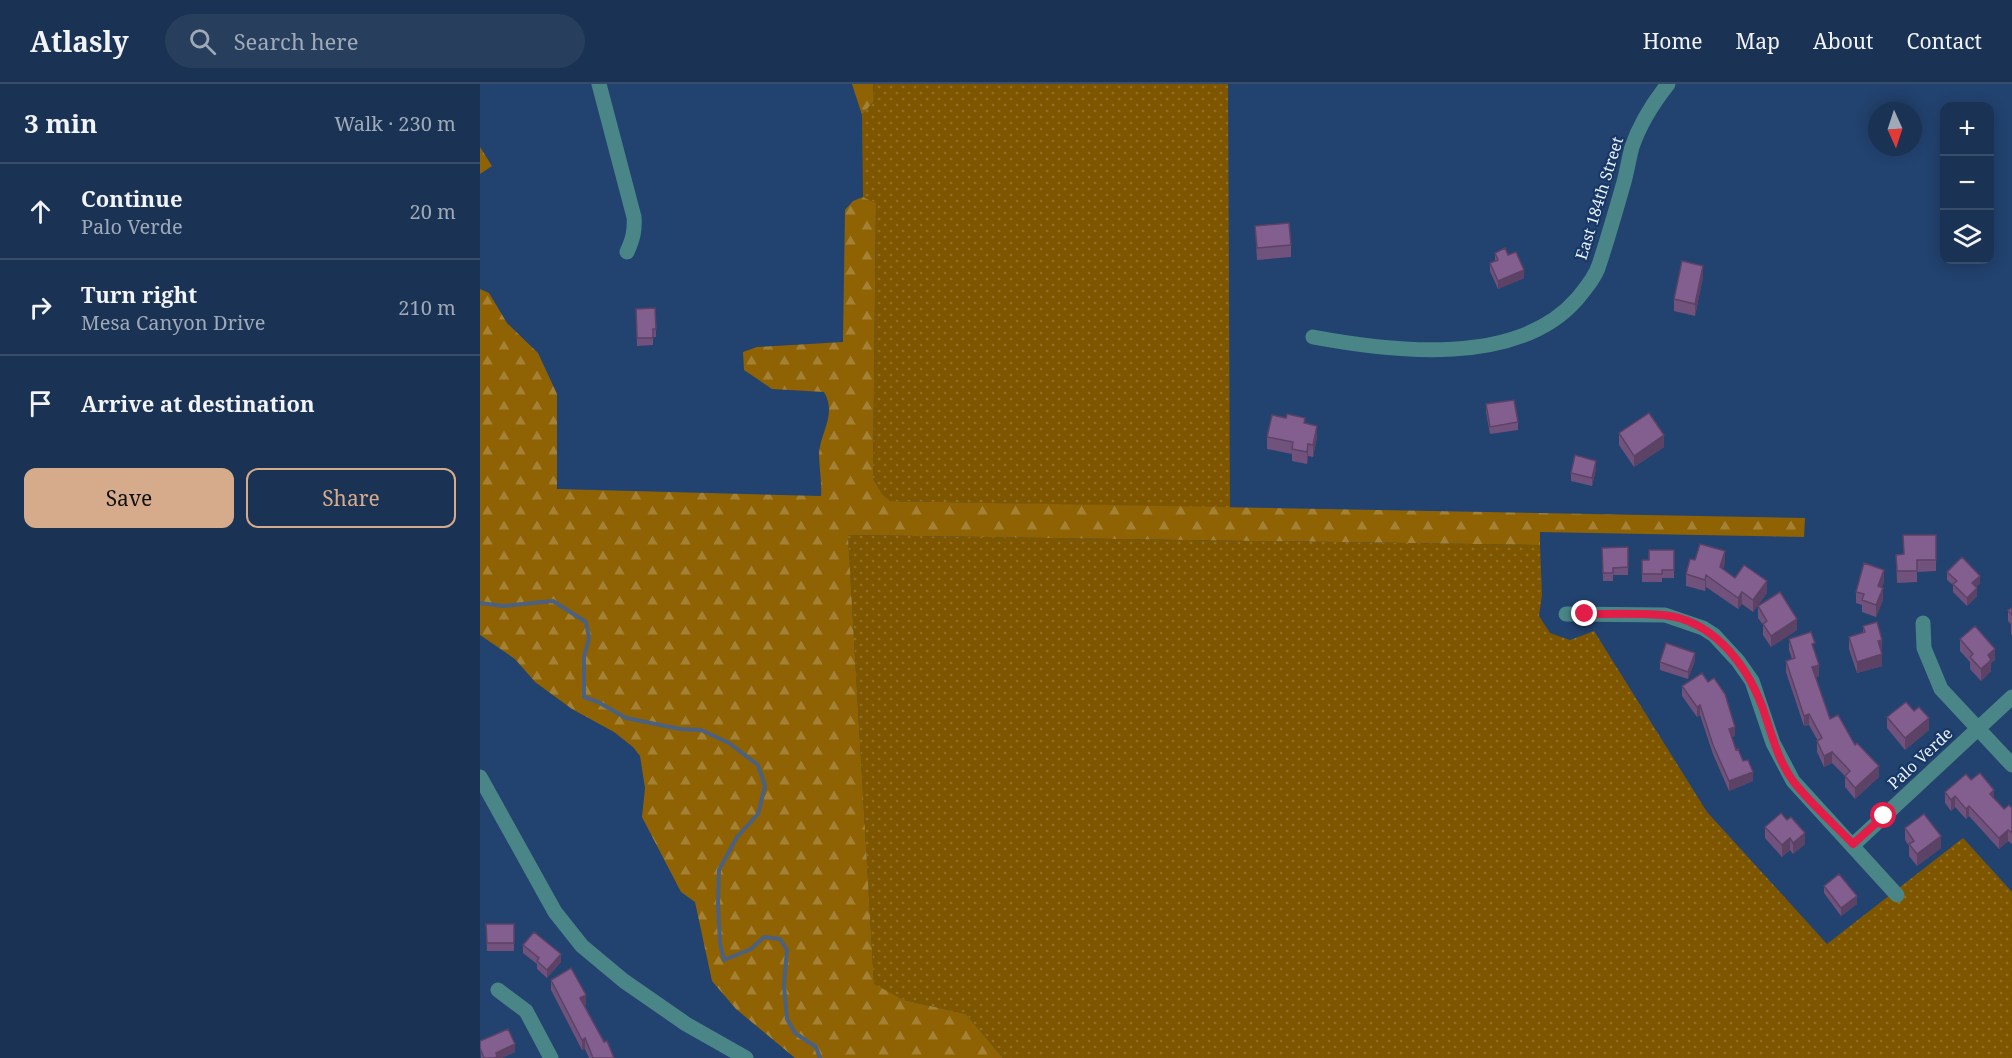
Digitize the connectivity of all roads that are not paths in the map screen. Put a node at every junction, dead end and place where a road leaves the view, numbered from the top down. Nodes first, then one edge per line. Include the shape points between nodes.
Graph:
1 (599, 84) edge
2 (1668, 84) edge
3 (627, 252) dead end
4 (1314, 337) dead end
5 (1566, 614) dead end
6 (1923, 623) dead end
7 (2012, 697) edge
8 (1978, 729) junction
9 (2012, 765) edge
10 (480, 777) edge
11 (1853, 844) junction
12 (1897, 895) dead end
13 (498, 990) dead end
14 (551, 1058) edge
15 (746, 1058) edge

1 - 3 street via 634,216 633,240
2 - 4 street, East 184th Street via 1650,108 1632,146 1598,268 1586,288 1557,318 1522,338 1483,346 1397,348
5 - 11 street via 1665,615 1714,635 1752,681 1773,743 1793,781
6 - 8 street via 1924,648 1941,689
7 - 8 street, Palo Verde
8 - 9 street
8 - 11 street, Palo Verde
10 - 15 street via 555,912 582,946 686,1024
11 - 12 street
13 - 14 street via 526,1011

